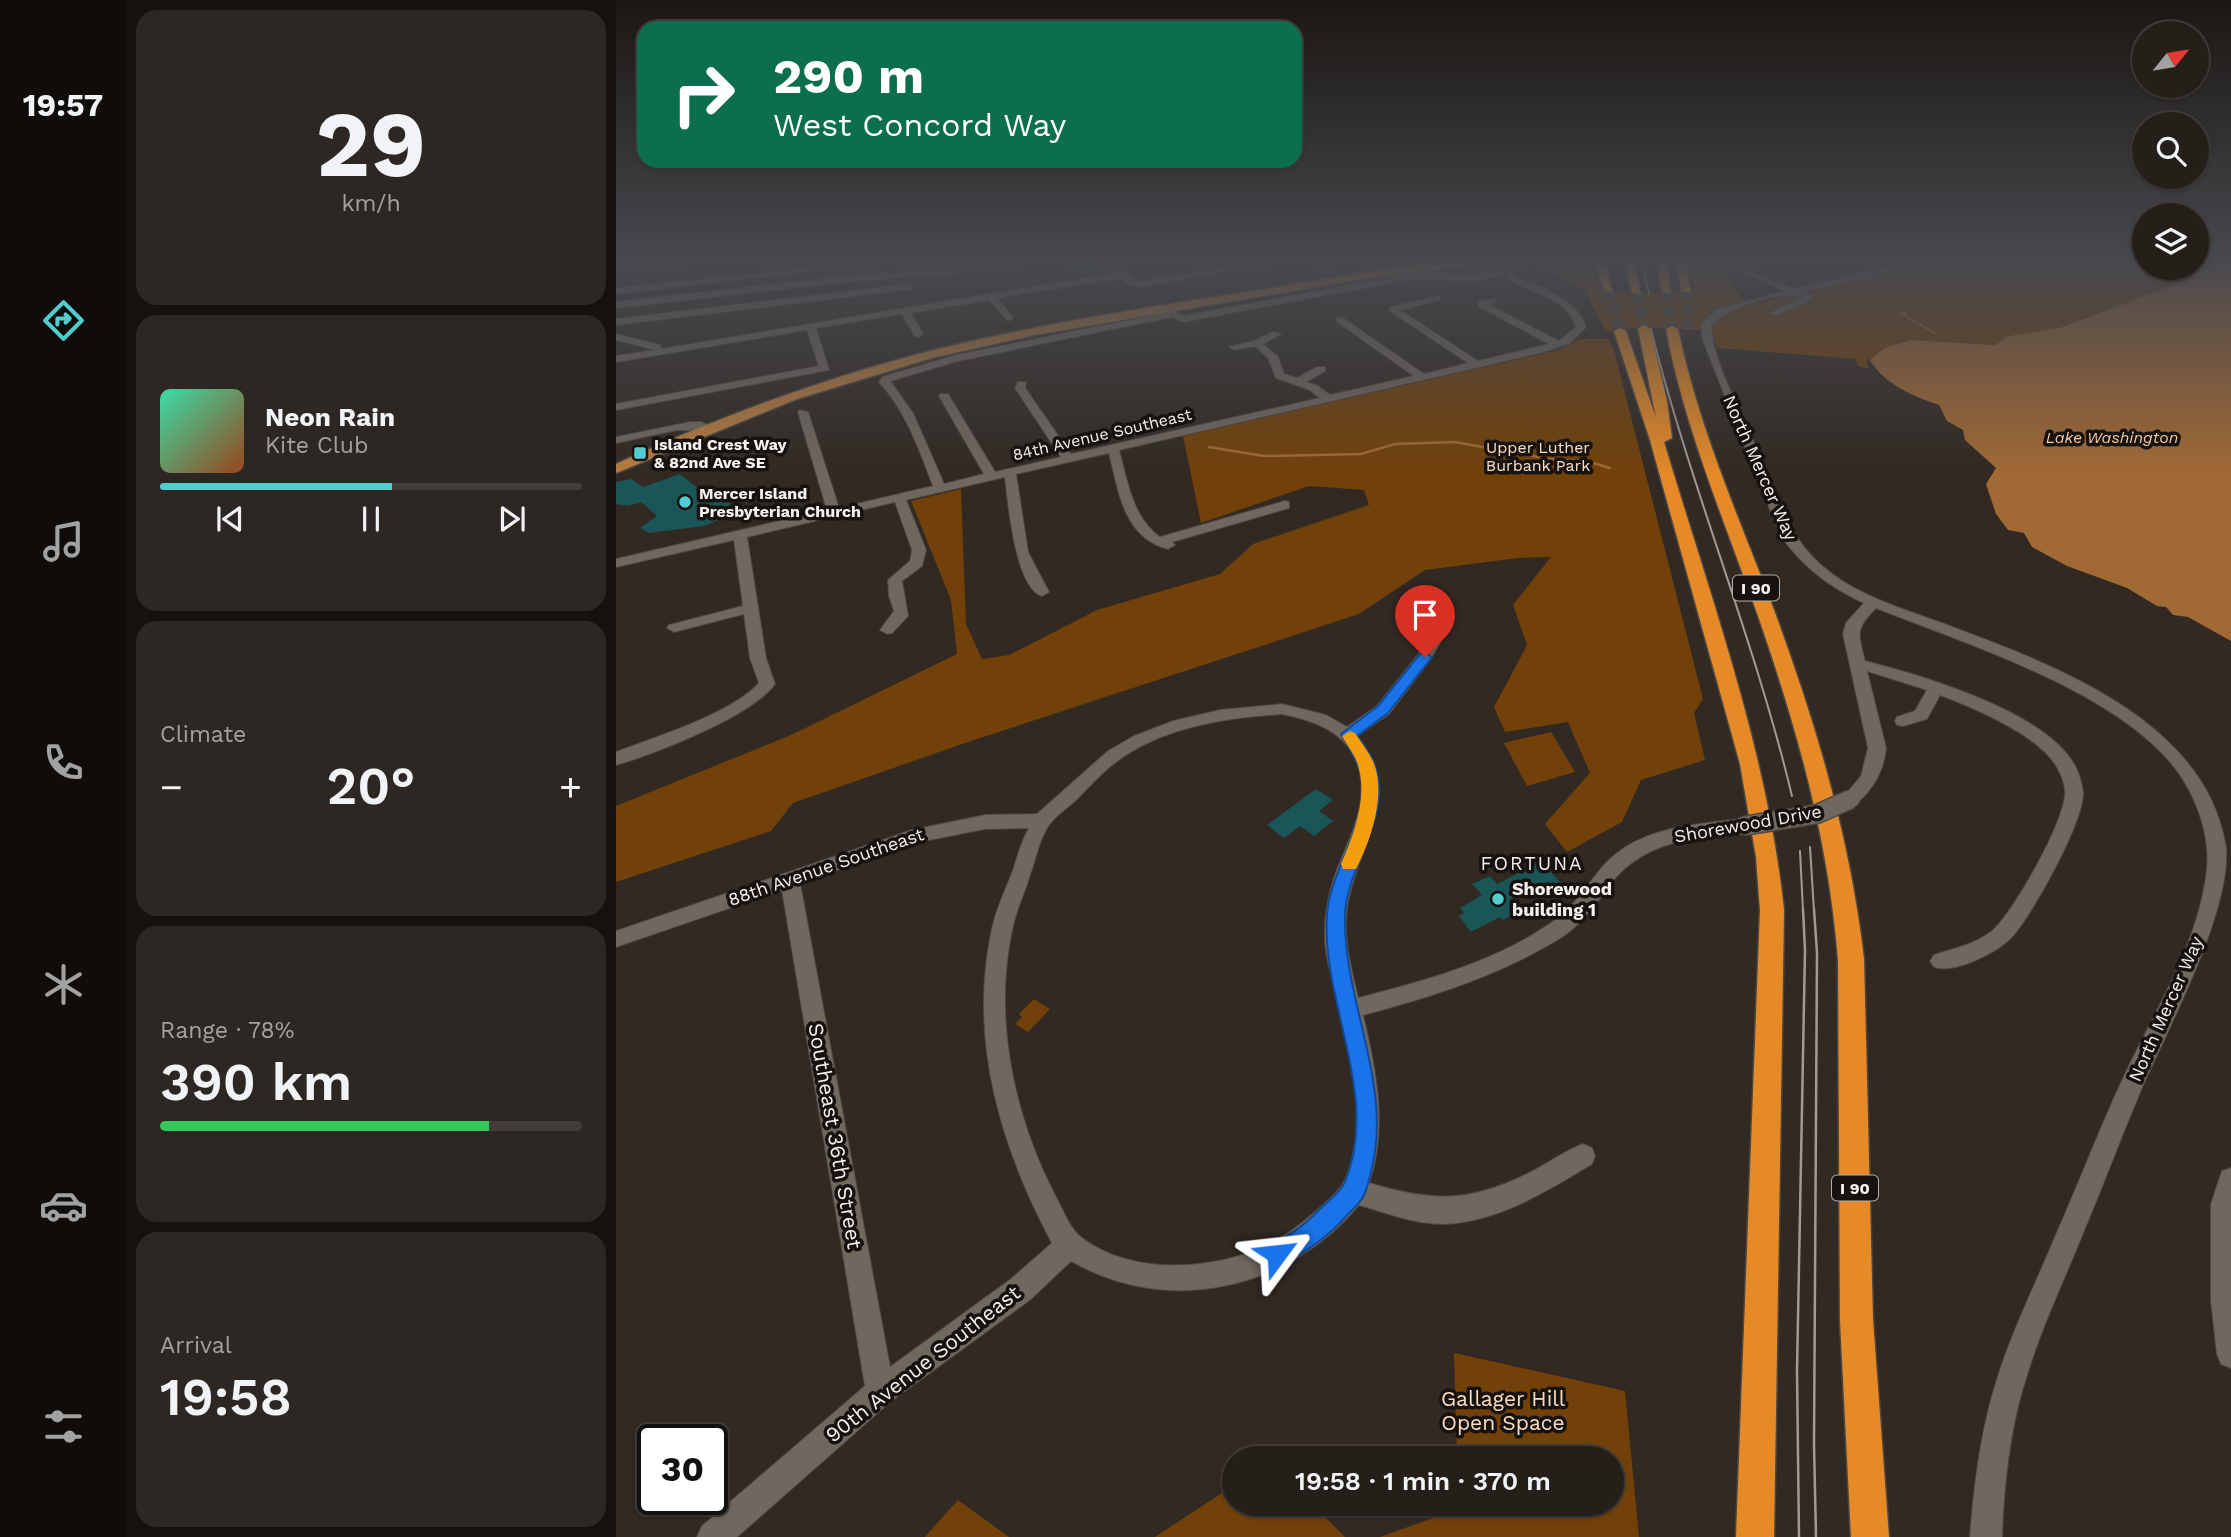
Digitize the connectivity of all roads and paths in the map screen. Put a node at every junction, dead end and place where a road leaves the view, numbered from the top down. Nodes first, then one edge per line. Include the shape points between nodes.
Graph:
1 (782, 332) edge
2 (813, 332) edge
3 (1039, 332) edge
4 (1074, 332) edge
5 (1357, 332) edge
6 (1427, 332) edge
7 (1531, 332) edge
8 (1579, 332) edge
9 (1625, 332) tunnel mouth
10 (1645, 332) tunnel mouth
11 (1673, 332) tunnel mouth
12 (1702, 332) tunnel mouth
13 (1276, 334) dead end
14 (616, 337) edge
15 (1697, 340) junction
16 (1257, 343) junction
17 (1560, 344) junction
18 (693, 346) junction
19 (1234, 347) dead end
20 (671, 349) junction
21 (616, 359) edge
22 (694, 360) dead end
23 (1476, 364) junction
24 (1321, 369) dead end
25 (1421, 376) junction
26 (1297, 382) junction
27 (1022, 384) dead end
28 (1686, 391) junction
29 (944, 396) dead end
30 (1327, 398) junction
31 (803, 412) dead end
32 (626, 418) edge
33 (709, 428) junction
34 (616, 440) edge
35 (1113, 448) junction
36 (1068, 458) junction
37 (616, 469) edge
38 (1010, 472) junction
39 (991, 476) junction
40 (1670, 482) junction
41 (940, 488) junction
42 (899, 497) junction
43 (1285, 505) dead end
44 (834, 512) junction
45 (740, 534) junction
46 (1157, 542) junction
47 (1176, 547) dead end
48 (616, 563) edge
49 (1042, 592) dead end
50 (1874, 602) junction
51 (751, 608) junction
52 (1445, 622) dead end
53 (674, 628) dead end
54 (887, 630) dead end
55 (1858, 664) junction
56 (1936, 687) junction
57 (1903, 721) dead end
58 (1348, 734) junction
59 (616, 759) edge
60 (1042, 821) junction
61 (790, 880) junction
62 (616, 939) edge
63 (1941, 961) dead end
64 (1350, 1009) junction
65 (1583, 1156) dead end
66 (2231, 1180) edge
67 (1354, 1191) junction
68 (1069, 1245) junction
69 (2231, 1354) edge
70 (880, 1392) junction
71 (713, 1537) edge
72 (1755, 1537) edge
73 (1870, 1537) edge
74 (1986, 1537) edge

1 - 18 street
2 - 32 street via 825,368
3 - 33 main road via 925,356
4 - 41 street via 956,358 884,382 895,390
5 - 25 street
6 - 23 street
7 - 17 street
8 - 17 street
9 - 40 highway
10 - 40 highway via 1661,401
11 - 28 highway, I 90
12 - 15 street
13 - 16 street
14 - 20 street
15 - 28 highway
15 - 50 street, North Mercer Way via 1800,555 1838,585
16 - 19 street
16 - 26 street via 1273,357 1280,376
17 - 23 street, 84th Avenue Southeast
18 - 20 street
18 - 22 street
20 - 21 street
23 - 25 street, 84th Avenue Southeast
24 - 26 street
25 - 30 street, 84th Avenue Southeast
26 - 30 street
27 - 36 street via 1020,388
28 - 73 highway, I 90 via 1800,715 1843,874 1851,958 1857,1324
29 - 39 street
30 - 35 street, 84th Avenue Southeast
31 - 44 street
32 - 33 street
32 - 34 street
33 - 37 main road
35 - 36 street, 84th Avenue Southeast
35 - 46 street via 1136,524
36 - 38 street, 84th Avenue Southeast
38 - 39 street, 84th Avenue Southeast
38 - 49 street via 1021,552
39 - 41 street, 84th Avenue Southeast
40 - 72 highway via 1750,764 1772,911
41 - 42 street, 84th Avenue Southeast
42 - 44 street, 84th Avenue Southeast
42 - 54 street via 919,550 918,563 895,580 901,618
43 - 46 street
44 - 45 street, 84th Avenue Southeast
45 - 48 street, 84th Avenue Southeast
45 - 51 street
46 - 47 street
50 - 55 street, Shorewood Drive via 1851,628
50 - 74 street, North Mercer Way via 2062,678 2120,710 2148,731 2184,769 2213,824 2218,851 2212,897 2196,948 2132,1085 2006,1397 1992,1467
51 - 53 street
51 - 59 street via 767,684 759,695
52 - 58 street via 1425,657 1383,710
55 - 56 street
55 - 64 street, Shorewood Drive, bridge via 1877,759 1869,779 1852,799 1817,814 1699,830 1642,847 1615,866 1583,908 1555,931 1447,983
56 - 57 street via 1921,715
56 - 63 street via 2000,714 2033,736 2064,764 2074,791 2065,822 2019,915 1996,940 1977,952
58 - 60 street via 1320,717 1282,709 1212,717 1162,731 1122,750
58 - 64 street via 1366,763 1371,792 1336,911 1335,943
60 - 61 street, 88th Avenue Southeast via 985,822 942,829
60 - 68 street via 1003,925 995,1013 1001,1082 1019,1142 1042,1199
61 - 62 street, 88th Avenue Southeast
61 - 70 street, Southeast 36th Street
64 - 67 street via 1366,1106 1366,1149
65 - 67 street via 1527,1189 1483,1205 1424,1210
66 - 69 street via 2224,1204 2225,1301
67 - 68 street via 1295,1246 1241,1269 1175,1279 1149,1276 1107,1266
68 - 70 street, 90th Avenue Southeast via 1021,1289
70 - 71 street, 90th Avenue Southeast

